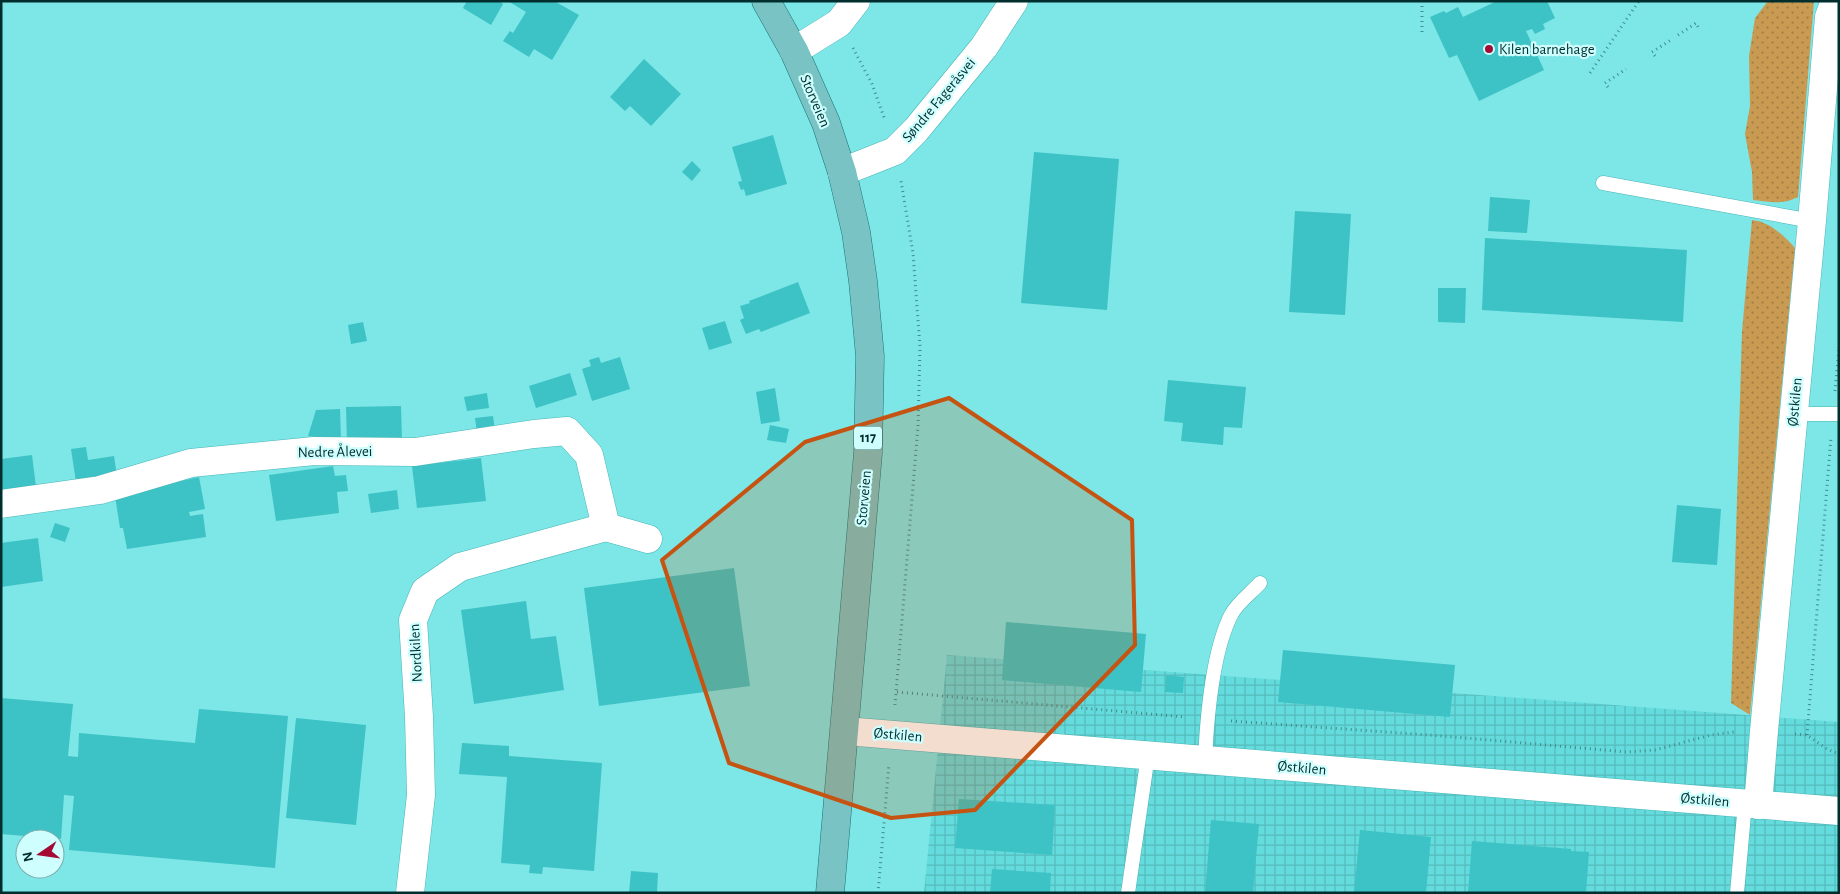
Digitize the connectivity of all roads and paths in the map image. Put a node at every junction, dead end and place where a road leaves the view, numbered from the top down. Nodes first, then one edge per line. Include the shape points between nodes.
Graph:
1 (766, 1) edge
2 (856, 1) edge
3 (1014, 1) edge
4 (1422, 1) edge
5 (1639, 1) edge
6 (1835, 1) edge
7 (1698, 27) dead end
8 (1422, 33) dead end
9 (1678, 35) dead end
10 (1671, 40) dead end
11 (794, 51) junction
12 (1655, 56) dead end
13 (1626, 69) dead end
14 (1590, 73) dead end
15 (1608, 87) dead end
16 (842, 172) junction
17 (1603, 183) dead end
18 (1812, 221) junction
19 (1839, 349) edge
20 (1793, 414) junction
21 (1836, 415) edge
22 (1, 504) edge
23 (606, 527) junction
24 (648, 539) dead end
25 (1260, 583) dead end
26 (897, 692) dead end
27 (1207, 719) junction
28 (845, 731) junction
29 (1764, 731) junction
30 (1807, 736) junction
31 (1839, 754) edge
32 (1148, 755) junction
33 (1205, 760) junction
34 (1752, 804) junction
35 (1839, 811) edge
36 (410, 893) edge
37 (830, 893) edge
38 (1128, 893) edge
39 (1737, 893) edge

1 - 11 main road, Storveien / 117
2 - 11 street via 839,23
3 - 16 street, Søndre Fageråsvei via 984,47 896,151
4 - 8 path
5 - 14 path
6 - 18 street, Østkilen via 1829,17
7 - 9 path via 1696,23
10 - 12 path via 1652,52
11 - 16 main road, Storveien / 117 via 826,123
13 - 15 path via 1605,83
16 - 28 main road, Storveien / 117 via 856,232 870,356 868,453
17 - 18 lane
18 - 20 street, Østkilen
19 - 21 path
20 - 21 lane
20 - 29 street, Østkilen
21 - 30 path
22 - 23 street, Nedre Ålevei via 100,490 191,463 314,451 415,452 567,431 589,455
23 - 24 street
23 - 36 street, Nordkilen via 460,568 426,591 413,620 420,717 421,795
25 - 27 lane via 1232,614 1218,652
26 - 27 path
27 - 29 path via 1626,752 1655,750 1711,735
27 - 33 lane
28 - 32 street, Østkilen
28 - 37 main road, Storveien / 117
29 - 30 path
29 - 34 street, Østkilen
30 - 31 path
32 - 33 street, Østkilen
32 - 38 lane
33 - 34 street, Østkilen
34 - 35 street, Østkilen
34 - 39 lane

